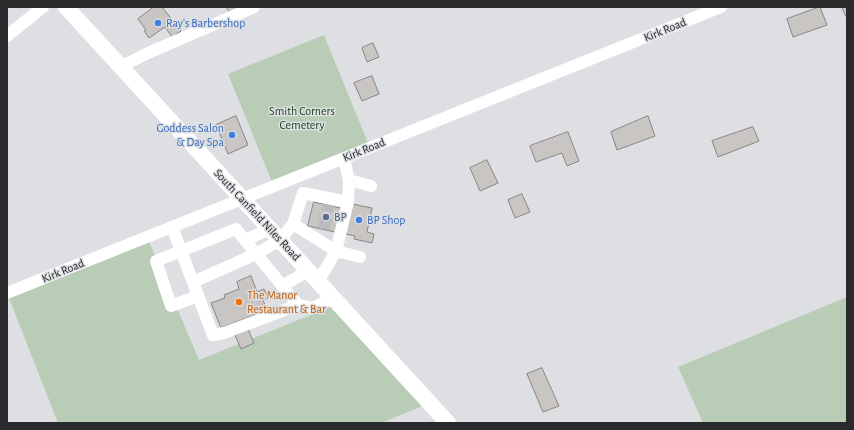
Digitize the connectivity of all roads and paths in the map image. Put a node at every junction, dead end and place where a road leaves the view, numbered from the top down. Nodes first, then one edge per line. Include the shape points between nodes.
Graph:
1 (43, 7) edge
2 (66, 7) edge
3 (254, 7) edge
4 (721, 7) edge
5 (7, 36) edge
6 (120, 67) junction
7 (344, 159) junction
8 (301, 176) junction
9 (349, 180) junction
10 (371, 186) dead end
11 (303, 193) junction
12 (242, 199) junction
13 (348, 202) junction
14 (293, 224) junction
15 (172, 227) junction
16 (275, 235) junction
17 (245, 240) junction
18 (181, 251) junction
19 (336, 251) junction
20 (256, 254) junction
21 (360, 257) dead end
22 (313, 277) junction
23 (193, 282) junction
24 (282, 286) junction
25 (7, 293) edge
26 (198, 296) junction
27 (331, 298) junction
28 (298, 305) junction
29 (448, 423) edge

1 - 5 street
2 - 6 main road, South Canfield Niles Road
3 - 6 street
4 - 7 street, Kirk Road
6 - 12 main road, South Canfield Niles Road
7 - 8 street, Kirk Road
7 - 9 street
8 - 11 street
8 - 12 street, Kirk Road
9 - 10 street
9 - 13 street
11 - 13 street via 329,202
11 - 14 street
12 - 15 street, Kirk Road
12 - 16 main road, South Canfield Niles Road
13 - 19 street
14 - 16 street
14 - 19 street via 321,234
15 - 18 street
15 - 25 street, Kirk Road
16 - 17 street
16 - 20 street
16 - 22 main road, South Canfield Niles Road
17 - 18 street via 236,229
17 - 20 street
18 - 23 street
18 - 26 street via 156,261 171,306
19 - 21 street
19 - 22 street
20 - 23 street
20 - 24 street
22 - 24 street
22 - 27 main road, South Canfield Niles Road
23 - 26 street
24 - 28 street
26 - 28 street via 213,335
27 - 28 street via 312,308
27 - 29 main road, South Canfield Niles Road

